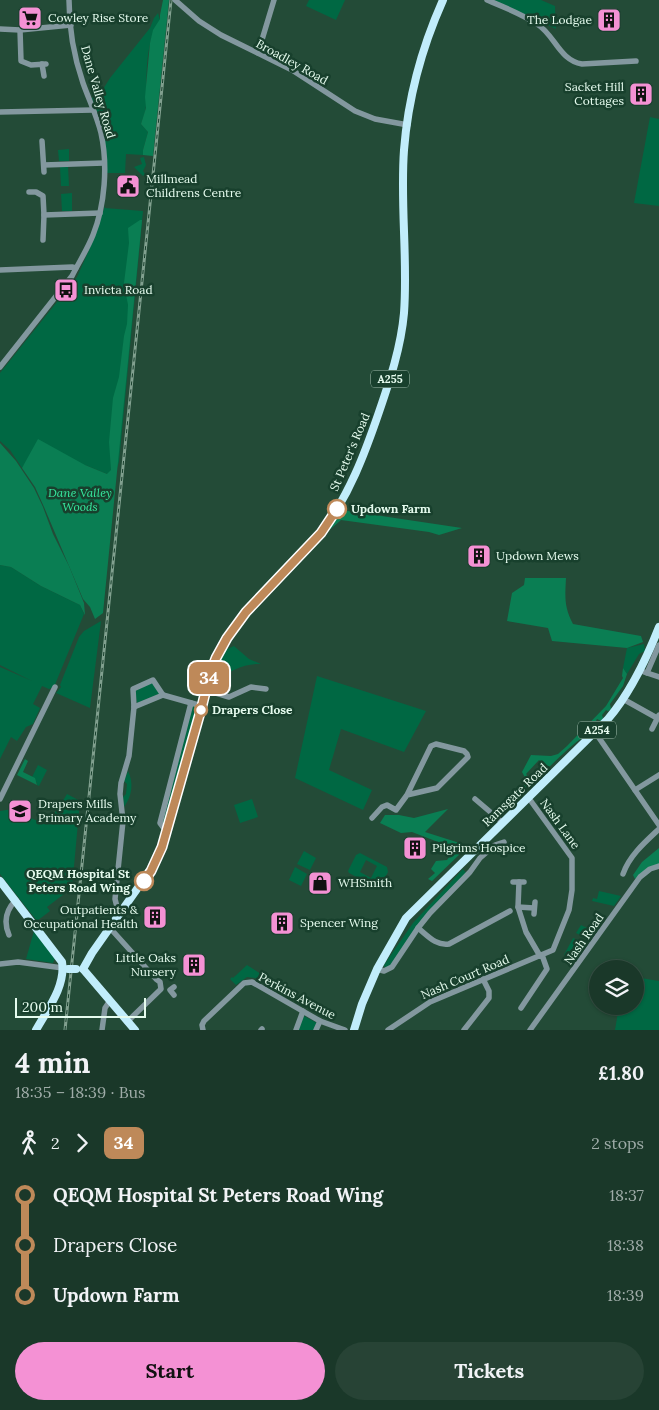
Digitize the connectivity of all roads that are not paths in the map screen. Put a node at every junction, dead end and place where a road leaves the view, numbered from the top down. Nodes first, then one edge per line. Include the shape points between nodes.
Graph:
1 (69, 0) edge
2 (175, 0) edge
3 (274, 0) edge
4 (443, 0) edge
5 (487, 0) edge
6 (71, 25) junction
7 (0, 29) edge
8 (20, 30) junction
9 (258, 53) junction
10 (636, 61) dead end
11 (44, 76) dead end
12 (93, 110) junction
13 (0, 112) edge
14 (408, 125) junction
15 (42, 141) dead end
16 (104, 163) junction
17 (44, 165) junction
18 (44, 172) dead end
19 (29, 192) dead end
20 (100, 214) junction
21 (44, 215) junction
22 (43, 240) dead end
23 (76, 268) junction
24 (0, 270) edge
25 (0, 367) edge
26 (659, 629) edge
27 (659, 645) edge
28 (643, 672) junction
29 (659, 677) edge
30 (55, 687) dead end
31 (266, 689) dead end
32 (206, 690) junction
33 (163, 695) junction
34 (623, 699) junction
35 (191, 703) junction
36 (202, 706) junction
37 (134, 707) junction
38 (658, 717) edge
39 (652, 729) dead end
40 (595, 732) junction
41 (659, 775) edge
42 (635, 790) junction
43 (407, 795) junction
44 (528, 797) junction
45 (0, 798) edge
46 (475, 799) dead end
47 (372, 818) dead end
48 (502, 822) junction
49 (659, 825) edge
50 (167, 829) junction
51 (659, 829) edge
52 (500, 842) dead end
53 (659, 866) edge
54 (622, 874) dead end
55 (0, 881) edge
56 (519, 882) dead end
57 (16, 900) junction
58 (518, 907) junction
59 (534, 908) dead end
60 (122, 911) junction
61 (510, 911) dead end
62 (3, 916) edge
63 (110, 928) junction
64 (418, 928) junction
65 (9, 935) dead end
66 (553, 950) joint
67 (541, 956) junction
68 (0, 964) edge
69 (73, 969) junction
70 (376, 969) junction
71 (483, 979) junction
72 (161, 989) junction
73 (173, 991) dead end
74 (109, 1002) junction
75 (521, 1008) dead end
76 (303, 1011) junction
77 (320, 1020) junction
78 (127, 1022) junction
79 (36, 1030) edge
80 (102, 1030) edge
81 (135, 1030) edge
82 (203, 1030) edge
83 (296, 1030) edge
84 (316, 1030) edge
85 (345, 1030) edge
86 (354, 1030) edge
87 (388, 1030) edge
88 (464, 1030) edge
89 (530, 1030) edge

1 - 6 street, Dane Valley Road
2 - 9 street, Broadley Road via 199,21
3 - 9 street
4 - 14 main road, A255 via 421,60
5 - 10 street via 538,24 568,59 576,63
6 - 8 street
6 - 12 street, Dane Valley Road via 79,69
7 - 8 street
8 - 11 street via 21,61 31,65 44,64
9 - 14 street, Broadley Road via 292,70 355,111 375,119
12 - 13 street
12 - 16 street, Dane Valley Road via 101,132
14 - 32 main road, St Peter's Road / A255 via 403,179 404,314 399,348 376,422 333,517 233,629 216,658
15 - 17 street
16 - 17 street
16 - 20 street, Dane Valley Road
17 - 18 street
19 - 21 street via 42,196
20 - 21 street
20 - 23 street, Dane Valley Road via 94,234
21 - 22 street
23 - 24 street
23 - 25 street, Dane Valley Road
26 - 28 main road, Ramsgate Road / A254
27 - 28 street, Ramsgate Road
28 - 29 street
28 - 34 main road, Ramsgate Road / A254
30 - 45 street
31 - 32 street via 251,688 229,698
32 - 36 main road, St Peter's Road / A255
33 - 35 street
33 - 37 street
33 - 37 street via 153,680 135,687 132,692
34 - 38 street
34 - 40 main road, Ramsgate Road / A254
35 - 36 street
35 - 50 street, St Peter's Road via 160,823
36 - 50 main road, St Peter's Road / A255
37 - 60 street via 129,756 120,794 123,821 115,899
38 - 39 street
40 - 42 street
40 - 44 main road, Ramsgate Road / A254
41 - 42 street
42 - 49 street
43 - 43 street via 437,788 468,758 467,754 436,744 431,746
43 - 47 street via 396,810 382,807
44 - 48 main road, Ramsgate Road / A254
44 - 66 street, Nash Lane via 572,858 569,910
46 - 48 street
48 - 70 main road, Ramsgate Road / A254 via 406,918
50 - 60 main road, St Peter's Road / A255 via 151,871
51 - 54 street via 636,851
52 - 64 street via 480,858
53 - 89 street, Nash Road via 650,869 635,884
55 - 57 main road
56 - 58 street
57 - 62 street
57 - 69 main road via 58,956
58 - 59 street
58 - 67 street via 526,932
60 - 63 main road, St Peter's Road / A255
61 - 64 street via 450,944 436,943
62 - 65 street
63 - 69 main road, St Peter's Road / A255 via 92,953
63 - 72 street via 160,982
64 - 70 street via 392,967 384,971
66 - 67 street, Nash Court Road
67 - 71 street, Nash Court Road
67 - 75 street via 547,969
68 - 69 street via 18,962
69 - 74 main road
69 - 79 main road, St Peter's Road / A255
70 - 86 main road, Ramsgate Road / A254
71 - 87 street, Nash Court Road via 430,1002
71 - 88 street via 489,998
72 - 73 street
72 - 78 street
74 - 78 main road
74 - 80 street
76 - 77 street, Perkins Avenue
76 - 82 street, Perkins Avenue via 248,982 204,1021
76 - 83 street
77 - 84 street
77 - 85 street, Perkins Avenue
78 - 81 main road

